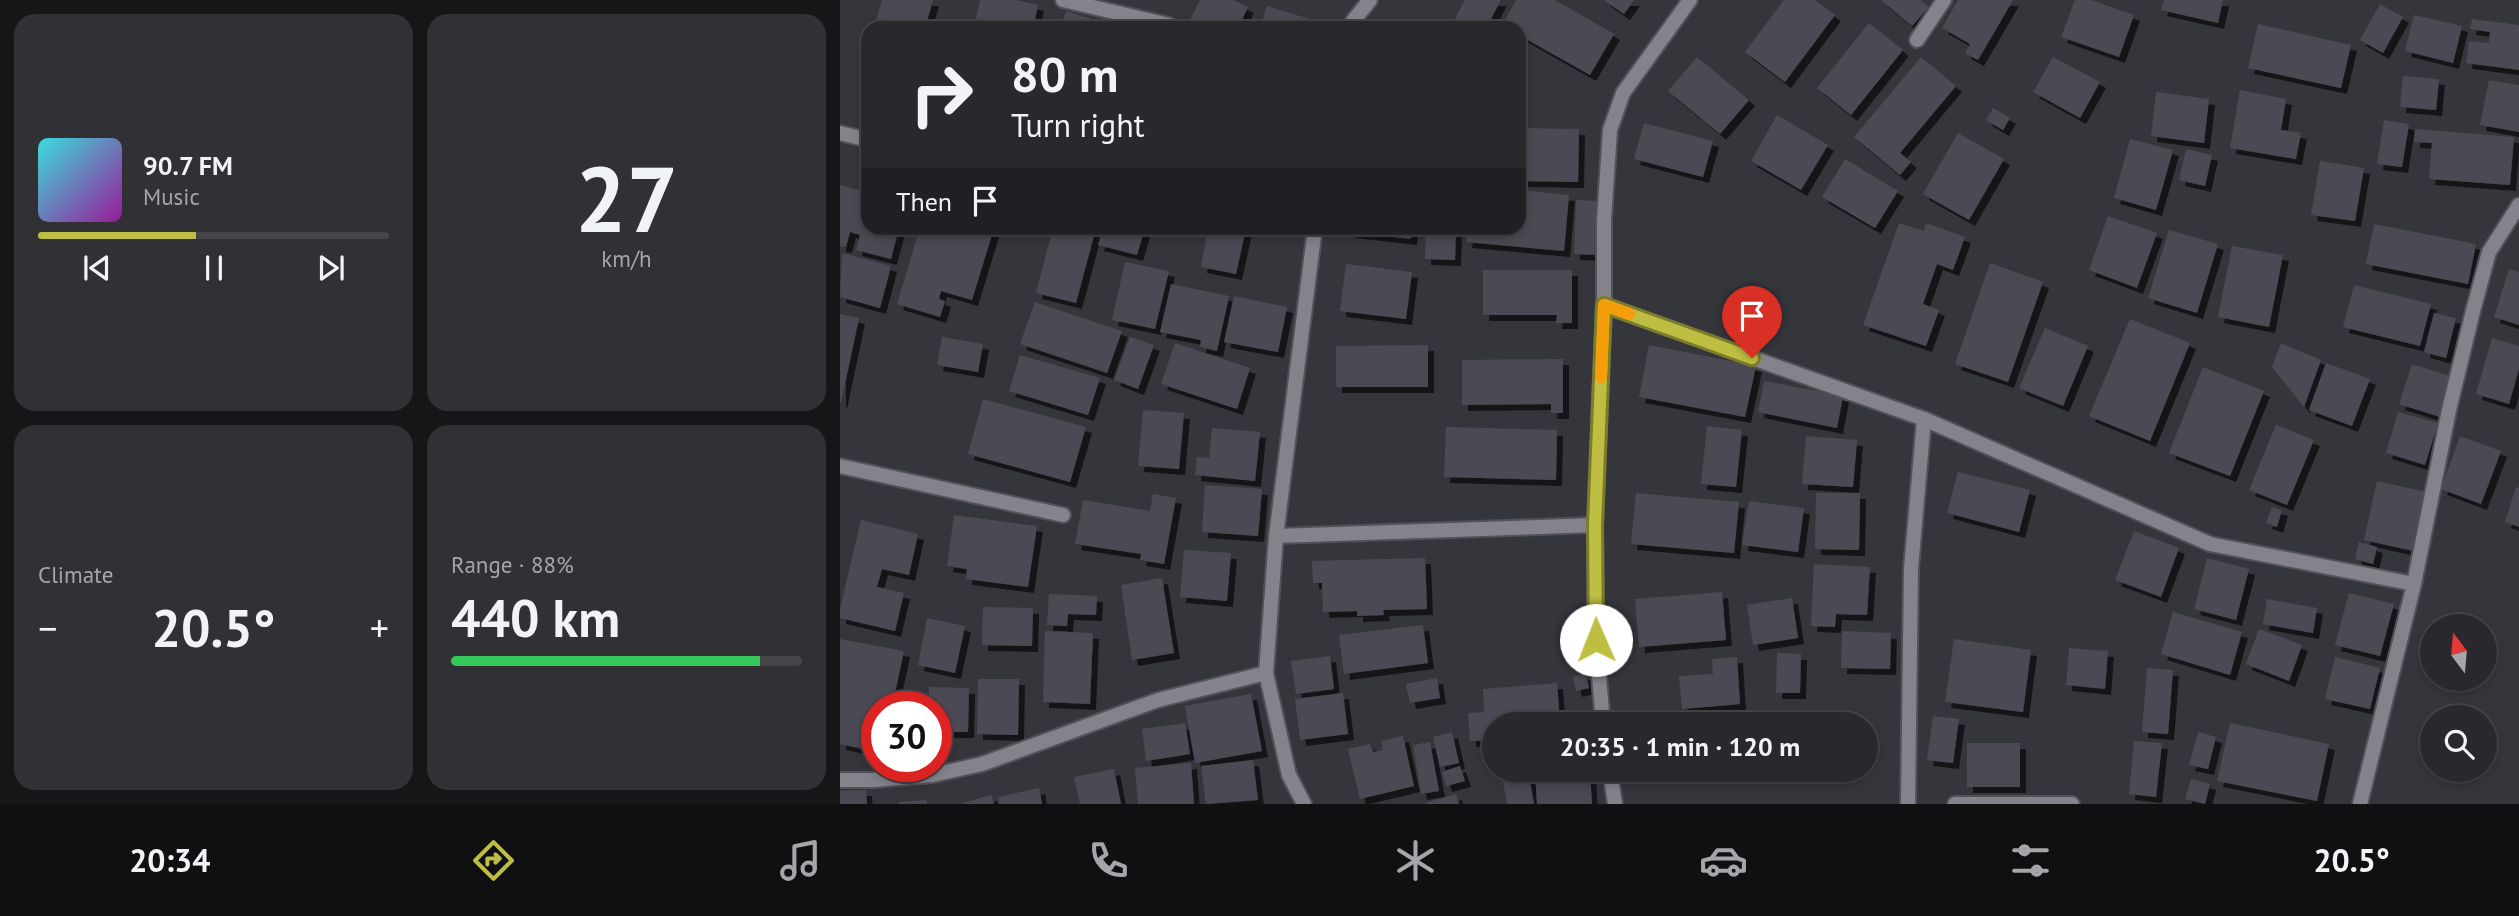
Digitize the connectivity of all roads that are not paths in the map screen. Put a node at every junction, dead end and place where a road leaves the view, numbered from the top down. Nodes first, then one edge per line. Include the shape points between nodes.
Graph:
1 (1063, 0) edge
2 (1370, 0) edge
3 (1690, 0) edge
4 (1944, 0) edge
5 (1152, 21) edge
6 (1353, 21) edge
7 (1917, 40) dead end
8 (840, 133) edge
9 (861, 138) edge
10 (2519, 205) edge
11 (1314, 235) edge
12 (1604, 305) junction
13 (1924, 419) junction
14 (840, 466) edge
15 (1063, 515) dead end
16 (1595, 525) junction
17 (1276, 536) junction
18 (2414, 584) junction
19 (1266, 673) junction
20 (1602, 712) edge
21 (840, 780) edge
22 (1612, 782) edge
23 (1304, 804) edge
24 (1615, 804) edge
25 (1908, 804) edge
26 (1955, 804) edge
27 (2072, 804) edge
28 (2360, 804) edge

1 - 5 street
2 - 6 street
3 - 12 street via 1623,93 1610,130
4 - 7 street
8 - 9 street
10 - 18 street via 2489,251 2449,410
11 - 17 street
12 - 13 street
12 - 16 street
13 - 18 street via 2210,544
13 - 25 street via 1911,569
14 - 15 street
16 - 17 street
16 - 20 street
17 - 19 street
18 - 28 street
19 - 21 street via 1158,700 982,764 933,775
19 - 23 street via 1289,775
22 - 24 street
26 - 27 street

